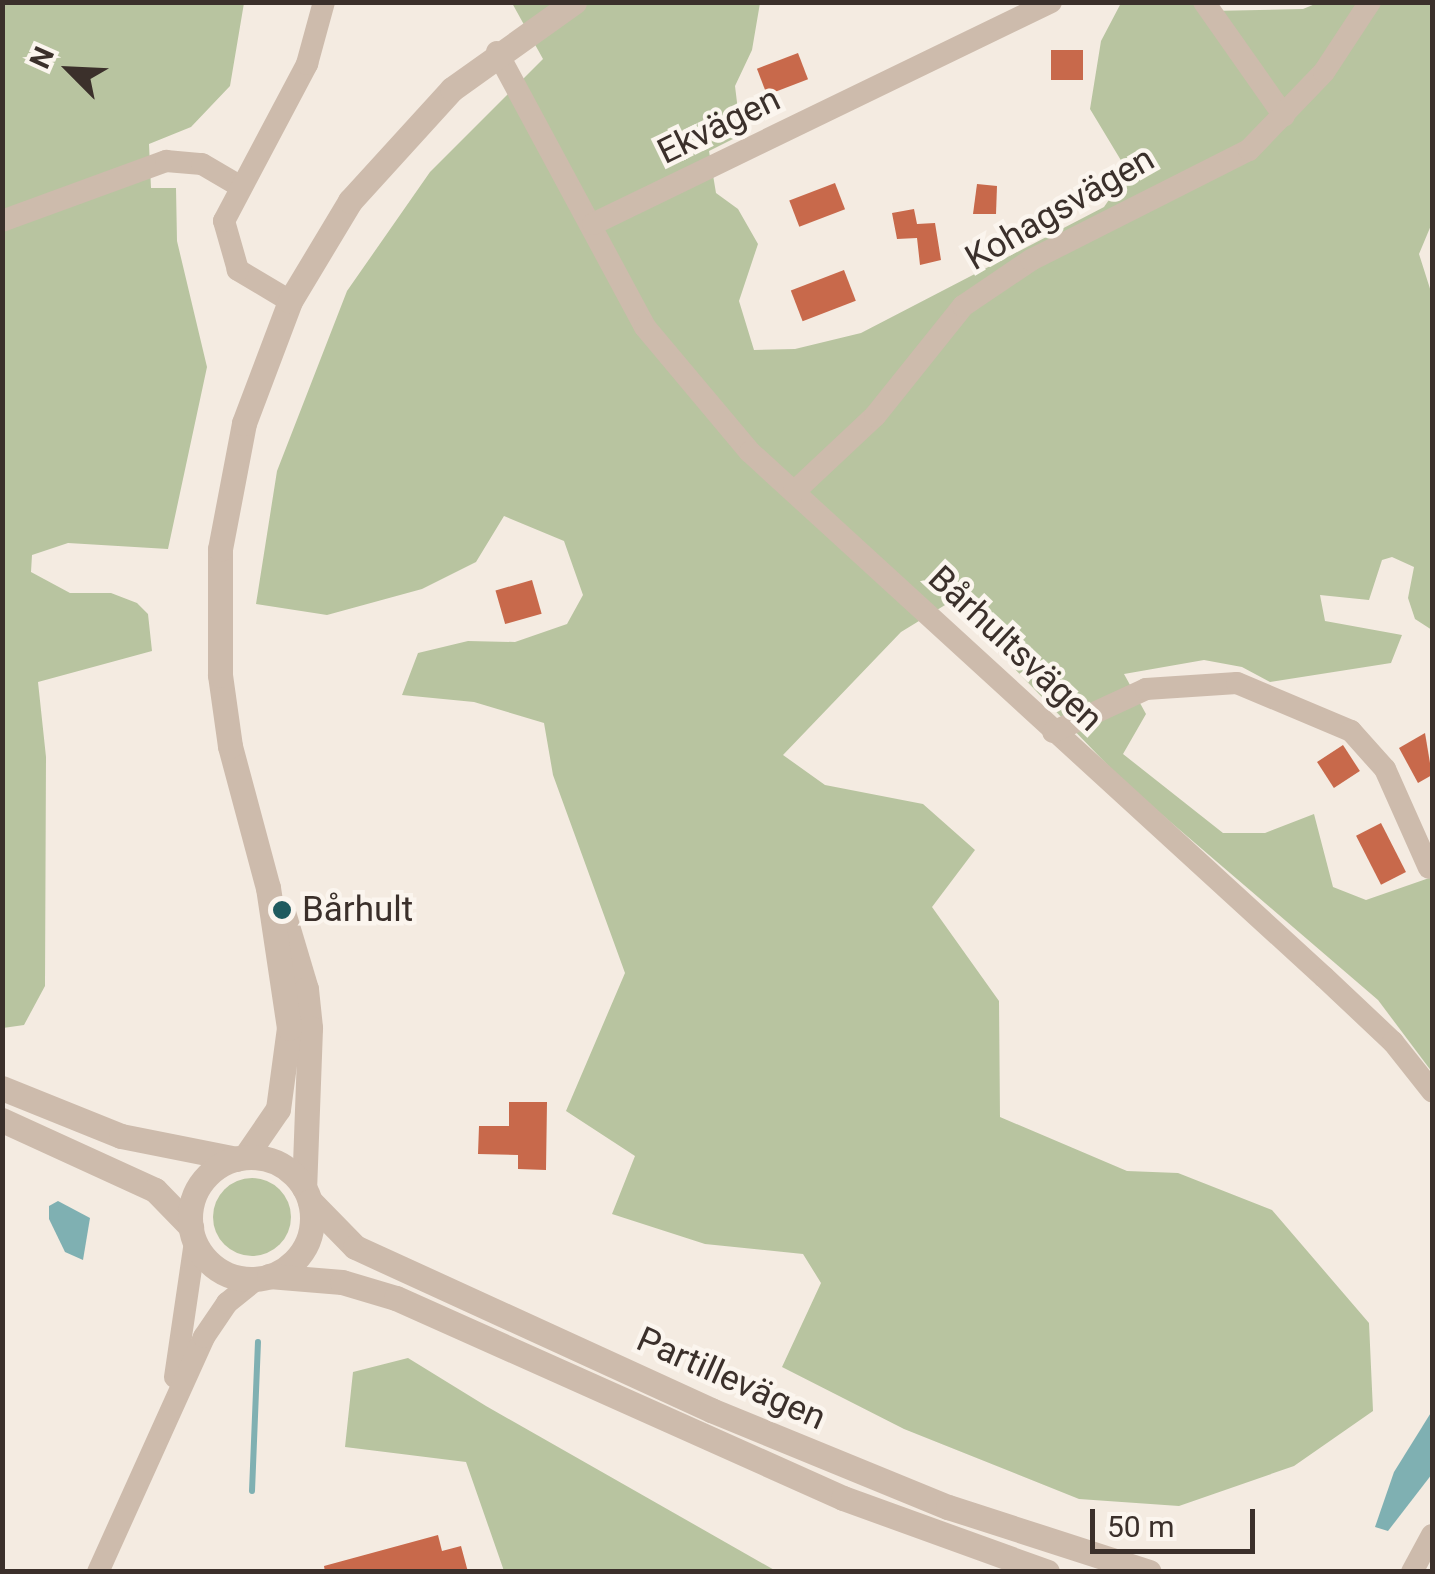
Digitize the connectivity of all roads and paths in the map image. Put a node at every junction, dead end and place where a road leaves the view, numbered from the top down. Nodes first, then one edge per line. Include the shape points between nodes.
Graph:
1 (324, 2) edge
2 (574, 2) edge
3 (1051, 2) edge
4 (1204, 2) edge
5 (1370, 2) edge
6 (497, 52) junction
7 (1284, 116) junction
8 (238, 185) junction
9 (2, 221) edge
10 (593, 224) junction
11 (290, 302) junction
12 (794, 492) junction
13 (1053, 732) junction
14 (1429, 868) dead end
15 (268, 888) junction
16 (2, 1088) edge
17 (1432, 1091) edge
18 (2, 1120) edge
19 (241, 1158) junction
20 (307, 1195) junction
21 (193, 1235) junction
22 (263, 1277) junction
23 (171, 1401) junction
24 (1432, 1535) edge
25 (98, 1572) edge
26 (1047, 1572) edge
27 (1149, 1572) edge
28 (1412, 1572) edge

1 - 8 street via 306,64
2 - 6 street
3 - 10 street, Ekvägen
4 - 7 street
5 - 7 street, Kohagsvägen
6 - 10 street
6 - 11 street via 389,152 350,200
7 - 12 street, Kohagsvägen via 1249,150 1048,251 963,306 876,416
8 - 9 street via 202,164 166,161
8 - 11 street via 224,221 230,255 252,282
10 - 12 street, Bårhultsvägen via 645,328 672,364
11 - 15 street via 244,423 220,548 230,746
12 - 13 street, Bårhultsvägen
13 - 14 street via 1146,689 1237,683 1351,731 1385,768
13 - 17 street, Bårhultsvägen via 1365,1016
15 - 19 street via 286,998 286,1086 267,1129
15 - 20 street via 306,989
16 - 19 street via 122,1136
18 - 21 street via 155,1190
19 - 20 street via 285,1168
19 - 21 street via 200,1184
20 - 22 street via 305,1247
20 - 27 street, Partillevägen via 355,1247 712,1410 948,1508
21 - 22 street via 214,1266
21 - 23 street
22 - 23 street via 218,1314
22 - 26 street, Partillevägen via 342,1282 396,1298 843,1498
23 - 25 street
24 - 28 street

